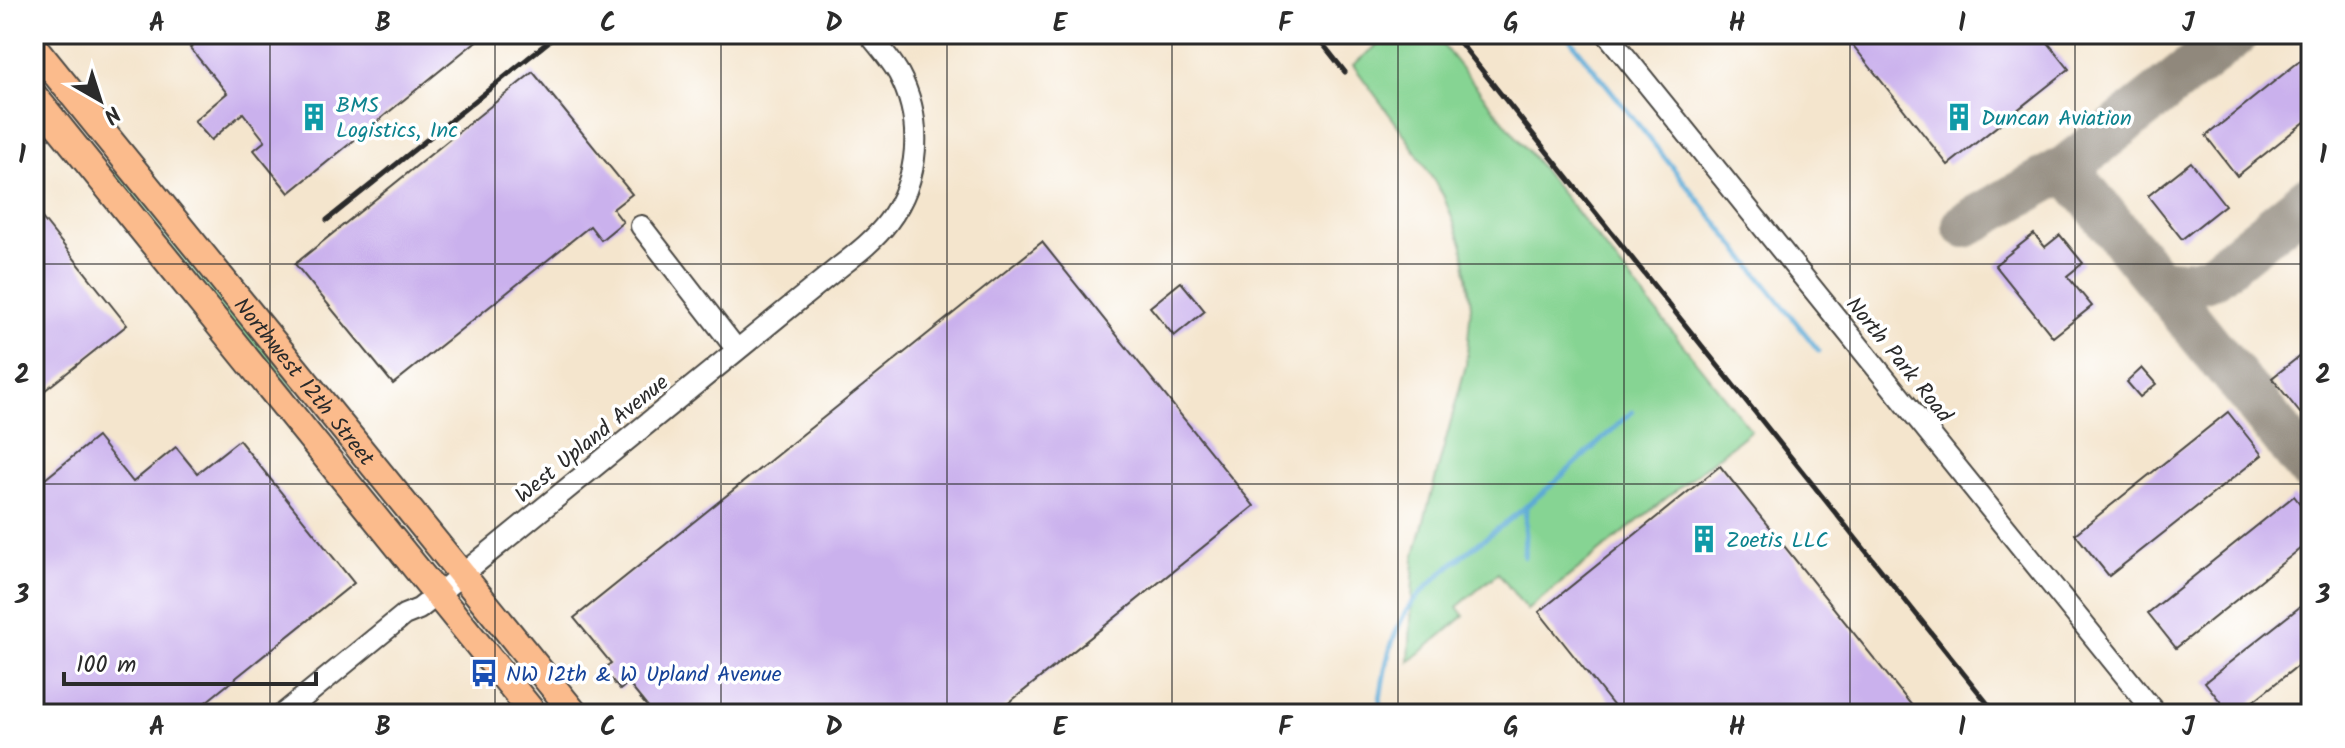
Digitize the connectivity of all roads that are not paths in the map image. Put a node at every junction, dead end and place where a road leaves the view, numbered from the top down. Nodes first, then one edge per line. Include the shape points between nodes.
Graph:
1 (869, 34) edge
2 (1607, 34) edge
3 (34, 47) edge
4 (34, 96) edge
5 (641, 226) dead end
6 (737, 350) junction
7 (461, 575) junction
8 (438, 594) junction
9 (283, 714) edge
10 (534, 714) edge
11 (575, 714) edge
12 (2156, 714) edge

1 - 6 street, West Upland Avenue via 895,68 911,104 915,142 910,180 896,210 871,240
2 - 12 street, North Park Road
3 - 7 main road, Northwest 12th Street
4 - 8 main road, Northwest 12th Street
5 - 6 street
6 - 7 street, West Upland Avenue
7 - 8 street, West Upland Avenue
7 - 11 main road, Northwest 12th Street
8 - 9 street, West Upland Avenue via 404,615
8 - 10 main road, Northwest 12th Street

